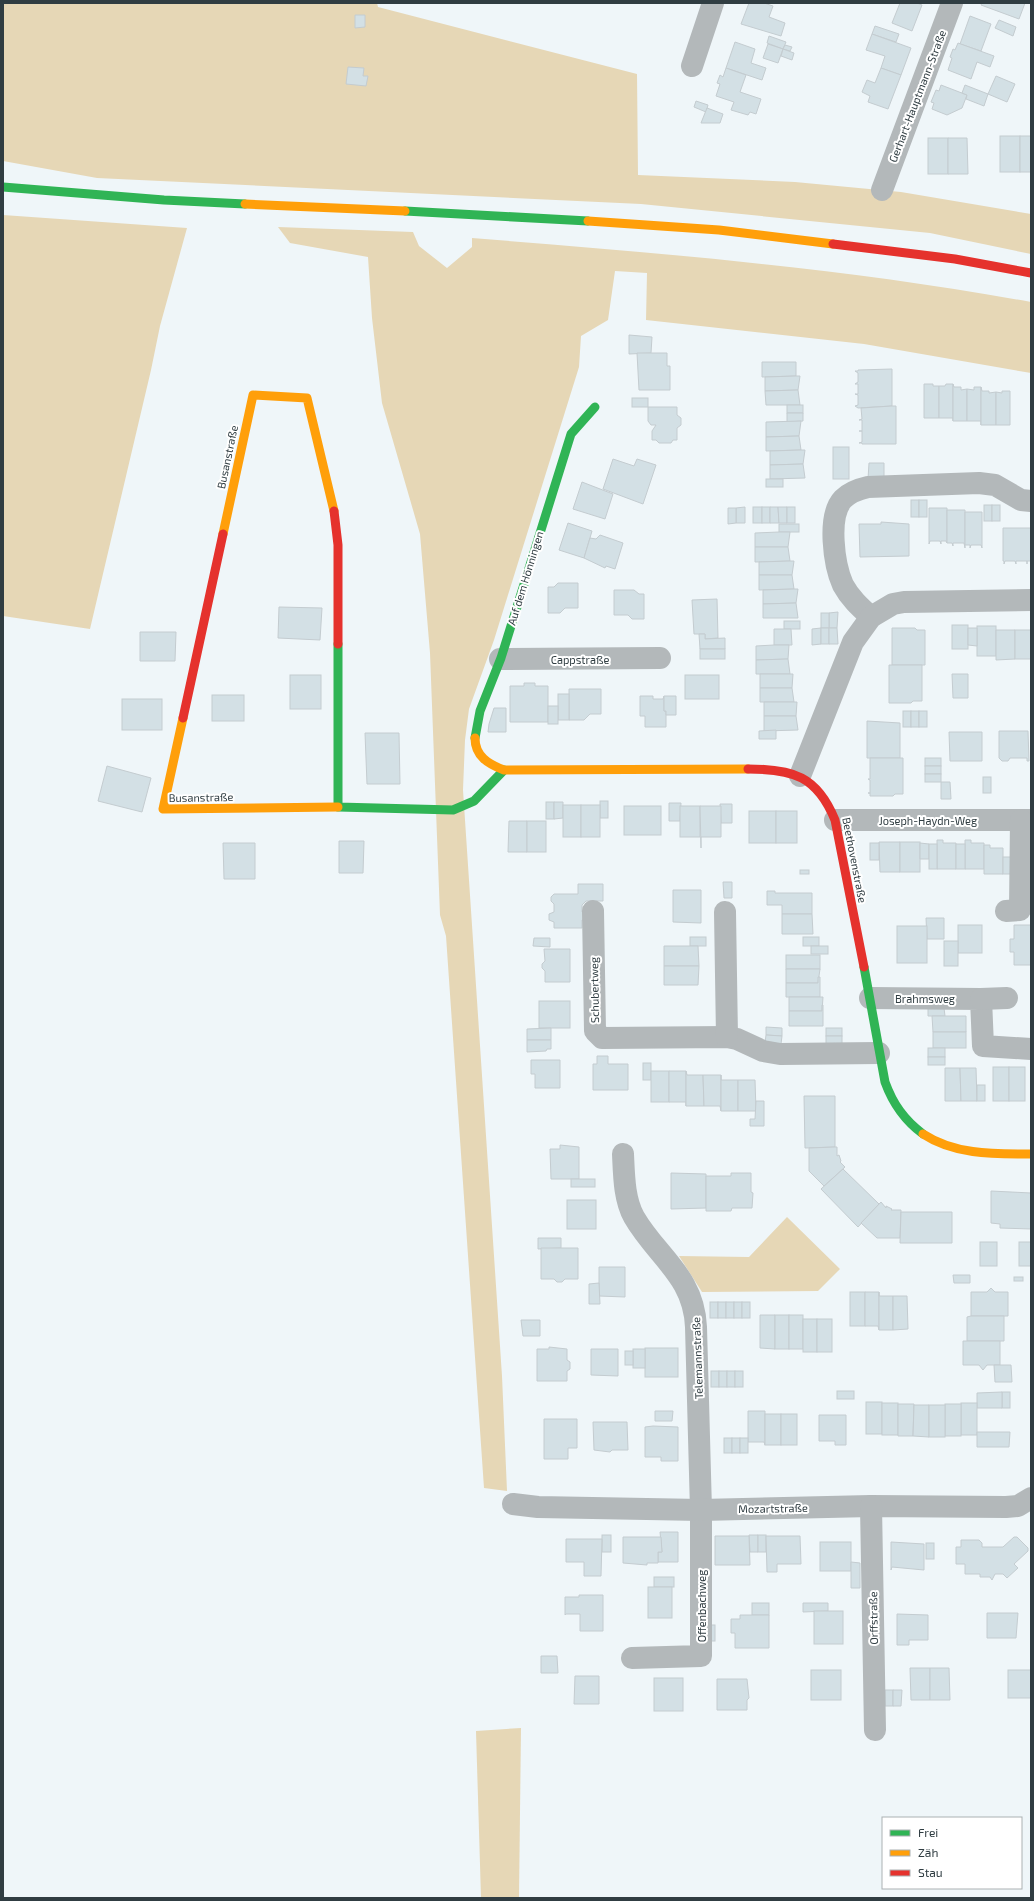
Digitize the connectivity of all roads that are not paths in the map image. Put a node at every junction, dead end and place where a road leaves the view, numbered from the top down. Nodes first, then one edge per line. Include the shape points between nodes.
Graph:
1 (713, 3) edge
2 (952, 3) edge
3 (692, 66) dead end
4 (3, 187) edge
5 (882, 190) dead end
6 (1031, 273) edge
7 (595, 407) dead end
8 (1031, 501) edge
9 (1031, 600) edge
10 (872, 617) junction
11 (660, 658) dead end
12 (500, 659) junction
13 (481, 757) joint
14 (504, 770) junction
15 (800, 776) junction
16 (338, 807) junction
17 (835, 820) junction
18 (1026, 820) edge
19 (593, 911) dead end
20 (1006, 911) dead end
21 (725, 912) dead end
22 (870, 998) junction
23 (1007, 998) dead end
24 (981, 999) junction
25 (727, 1037) junction
26 (1031, 1048) edge
27 (878, 1053) junction
28 (623, 1154) dead end
29 (1031, 1154) edge
30 (1031, 1498) edge
31 (513, 1504) dead end
32 (872, 1506) junction
33 (701, 1510) junction
34 (632, 1658) dead end
35 (875, 1730) dead end

1 - 3 street
2 - 5 street, Gerhart-Hauptmann-Straße
4 - 6 street via 164,200 482,214 719,230 955,259
7 - 12 street, Auf dem Hönningen via 571,434
8 - 10 street via 1020,500 995,485 979,483 868,487 849,494 843,499 836,517 836,561 849,594
9 - 10 street via 904,602 894,604
10 - 15 street via 853,642
11 - 12 street, Cappstraße
12 - 13 street, Auf dem Hönningen via 476,729 475,743
13 - 14 street, Beethovenstraße via 487,763
14 - 15 street, Beethovenstraße via 774,769
14 - 16 street, Busanstraße via 474,801 453,810
15 - 17 street, Beethovenstraße via 822,795 832,809
16 - 16 street, Busanstraße via 338,545 334,511 307,398 253,395 163,809
17 - 18 street, Joseph-Haydn-Weg
17 - 22 street, Beethovenstraße
18 - 20 street, Joseph-Haydn-Weg via 1020,910
19 - 25 street, Schubertweg via 595,1031 598,1035 602,1038
21 - 25 street
22 - 24 street, Brahmsweg
22 - 27 street, Beethovenstraße
23 - 24 street, Brahmsweg
24 - 26 street via 983,1046
25 - 27 street, Schubertweg via 762,1051 780,1054
27 - 29 street, Beethovenstraße via 890,1096 902,1115 921,1134 954,1150
28 - 33 street, Telemannstraße via 629,1203 634,1216 683,1281 694,1308
30 - 32 street, Mozartstraße via 1018,1506 1006,1507
31 - 33 street, Mozartstraße via 538,1507
32 - 33 street, Mozartstraße
32 - 35 street, Orffstraße
33 - 34 street, Offenbachweg via 701,1656

